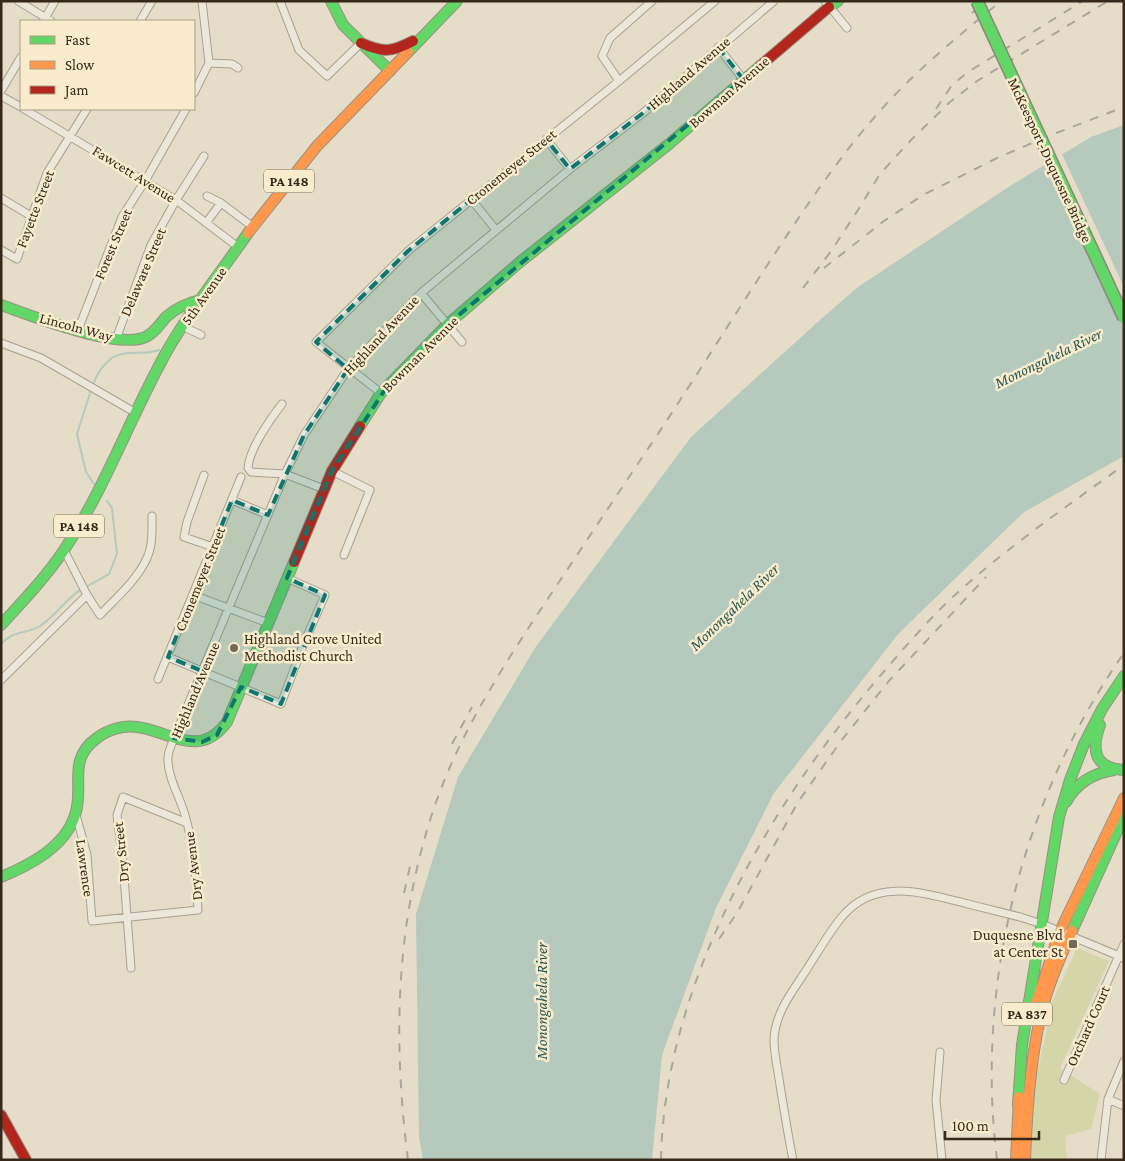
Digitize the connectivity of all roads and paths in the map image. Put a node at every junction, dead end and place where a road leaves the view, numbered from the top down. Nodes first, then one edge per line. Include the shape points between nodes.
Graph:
1 (18, 1) edge
2 (55, 1) edge
3 (152, 1) edge
4 (202, 1) edge
5 (280, 1) edge
6 (331, 1) edge
7 (457, 1) edge
8 (652, 1) edge
9 (715, 1) edge
10 (774, 1) edge
11 (977, 1) edge
12 (983, 1) edge
13 (831, 2) edge
14 (46, 20) edge
15 (141, 20) edge
16 (847, 28) dead end
17 (424, 35) junction
18 (361, 43) junction
19 (718, 47) junction
20 (20, 59) edge
21 (209, 63) junction
22 (238, 68) dead end
23 (390, 71) junction
24 (743, 79) junction
25 (619, 81) junction
26 (1, 91) edge
27 (195, 91) edge
28 (1, 96) edge
29 (20, 107) edge
30 (25, 110) edge
31 (86, 110) edge
32 (185, 110) edge
33 (70, 136) junction
34 (546, 139) junction
35 (204, 156) dead end
36 (570, 169) junction
37 (145, 181) junction
38 (207, 196) dead end
39 (1, 198) edge
40 (176, 200) junction
41 (471, 200) junction
42 (220, 203) junction
43 (31, 216) junction
44 (206, 222) junction
45 (253, 227) junction
46 (496, 230) junction
47 (238, 248) junction
48 (1, 250) edge
49 (421, 293) junction
50 (200, 300) junction
51 (1, 305) edge
52 (1124, 306) edge
53 (1124, 318) edge
54 (448, 324) junction
55 (182, 326) junction
56 (78, 330) junction
57 (201, 336) dead end
58 (116, 339) junction
59 (462, 342) dead end
60 (1, 343) edge
61 (348, 368) junction
62 (381, 393) junction
63 (282, 404) dead end
64 (136, 413) junction
65 (332, 471) junction
66 (285, 474) junction
67 (204, 475) dead end
68 (241, 478) dead end
69 (324, 489) junction
70 (232, 500) junction
71 (268, 515) junction
72 (152, 516) dead end
73 (213, 547) junction
74 (64, 550) junction
75 (344, 555) dead end
76 (287, 578) junction
77 (86, 594) junction
78 (193, 594) junction
79 (230, 608) junction
80 (268, 623) junction
81 (1, 625) edge
82 (168, 658) junction
83 (202, 671) junction
84 (1124, 676) edge
85 (1, 680) edge
86 (158, 680) dead end
87 (1124, 685) edge
88 (241, 687) junction
89 (174, 738) junction
90 (1119, 770) edge
91 (1124, 798) edge
92 (76, 815) junction
93 (1124, 816) edge
94 (1059, 817) junction
95 (187, 823) junction
96 (1, 878) edge
97 (127, 918) junction
98 (1042, 924) junction
99 (1064, 933) junction
100 (1124, 944) edge
101 (1121, 957) edge
102 (131, 968) dead end
103 (940, 1052) dead end
104 (1124, 1062) edge
105 (1064, 1080) dead end
106 (1108, 1098) junction
107 (1018, 1105) junction
108 (1124, 1106) edge
109 (1, 1115) edge
110 (1019, 1158) edge
111 (26, 1160) edge
112 (793, 1160) edge
113 (942, 1160) edge
114 (1101, 1160) edge

1 - 14 street
2 - 14 street
3 - 15 street
4 - 21 street
5 - 18 street via 298,50 327,76
6 - 18 main road via 343,25
7 - 17 main road, 5th Avenue / PA 148
8 - 25 street via 610,38 602,56
9 - 25 street, Cronemeyer Street
10 - 19 street, Highland Avenue
11 - 53 main road, McKeesport-Duquesne Bridge, bridge
12 - 52 main road, McKeesport-Duquesne Bridge
13 - 16 street
13 - 24 main road, Bowman Avenue
17 - 18 main road via 388,52
17 - 23 main road, 5th Avenue / PA 148
18 - 23 main road
19 - 24 street
19 - 36 street, Highland Avenue via 643,113
20 - 26 street
21 - 22 street via 232,64
21 - 27 street
23 - 45 main road, 5th Avenue / PA 148 via 316,146
24 - 54 main road, Bowman Avenue via 669,144 520,262
25 - 34 street, Cronemeyer Street
28 - 29 street, Fawcett Avenue
30 - 33 street, Fawcett Avenue
31 - 33 street, Fayette Street
32 - 37 street, Forest Street
33 - 37 street, Fawcett Avenue
33 - 43 street, Fayette Street via 47,173
34 - 36 street
34 - 41 street, Cronemeyer Street
35 - 40 street, Delaware Street
36 - 46 street, Highland Avenue
37 - 40 street, Fawcett Avenue
37 - 56 street, Forest Street via 122,217
38 - 42 street
39 - 43 street
40 - 44 street, Fawcett Avenue
40 - 58 street, Delaware Street via 151,245
41 - 46 street
41 - 61 street, Cronemeyer Street via 408,251 316,342
42 - 44 street
42 - 45 street
43 - 48 street, Fayette Street via 17,259
44 - 47 street, Fawcett Avenue
45 - 47 main road, 5th Avenue / PA 148
46 - 49 street, Highland Avenue
47 - 50 main road, 5th Avenue / PA 148
49 - 54 street
49 - 61 street, Highland Avenue
50 - 55 main road, 5th Avenue / PA 148
50 - 58 main road, Lincoln Way via 185,303 144,338
51 - 56 main road, Lincoln Way
54 - 59 street
54 - 62 main road, Bowman Avenue
55 - 57 street
55 - 64 main road, 5th Avenue / PA 148
56 - 58 main road, Lincoln Way
60 - 64 street via 41,358
61 - 62 street
61 - 66 street, Highland Avenue via 304,435
62 - 65 main road, Bowman Avenue
63 - 66 street via 250,456 248,468 251,472
64 - 74 main road, 5th Avenue / PA 148 via 103,483
65 - 69 main road, Bowman Avenue
65 - 75 street via 370,490
66 - 69 street
66 - 71 street, Highland Avenue
67 - 73 street via 184,538
68 - 70 street, Cronemeyer Street
69 - 76 main road, Bowman Avenue
70 - 71 street
70 - 73 street, Cronemeyer Street
71 - 79 street, Highland Avenue
72 - 77 street via 147,560 129,584 100,614
73 - 78 street, Cronemeyer Street
74 - 77 street
74 - 81 main road, 5th Avenue / PA 148
76 - 80 main road, Bowman Avenue
76 - 88 street via 325,595 281,704
77 - 85 street
78 - 79 street
78 - 82 street, Cronemeyer Street
79 - 80 street
79 - 83 street, Highland Avenue
80 - 88 main road, Bowman Avenue
82 - 83 street
82 - 86 street, Cronemeyer Street
83 - 88 street
83 - 89 street, Highland Avenue
84 - 94 main road, PA 837 via 1083,746 1068,782
87 - 90 main road via 1096,734 1094,745 1096,757 1104,765
88 - 89 main road, Bowman Avenue via 227,722 217,734 202,742
89 - 92 main road, Bowman Avenue via 137,727 111,729 97,736 79,759
89 - 95 street, Highland Avenue via 168,759
90 - 94 main road via 1105,771 1078,787 1069,796
91 - 99 main road
92 - 96 main road via 51,848 35,861
92 - 97 street, Lawrence via 87,855 92,921
93 - 99 main road, PA 837
94 - 98 main road, PA 837
95 - 97 street, Dry Avenue via 196,874 198,910
95 - 97 street, Dry Street via 123,797 117,815
97 - 102 street
98 - 99 street
98 - 107 main road, PA 837 via 1022,1045
98 - 112 street, bridge via 901,890 881,892 853,905 783,1005 776,1025 776,1060
99 - 101 street
99 - 107 main road via 1042,980 1030,1023
99 - 110 main road, PA 837 via 1041,1015
100 - 101 street, Orchard Court
101 - 105 street, Orchard Court
103 - 113 street via 936,1100
104 - 106 street
106 - 108 street
106 - 114 street
107 - 110 main road, PA 837
109 - 111 main road

